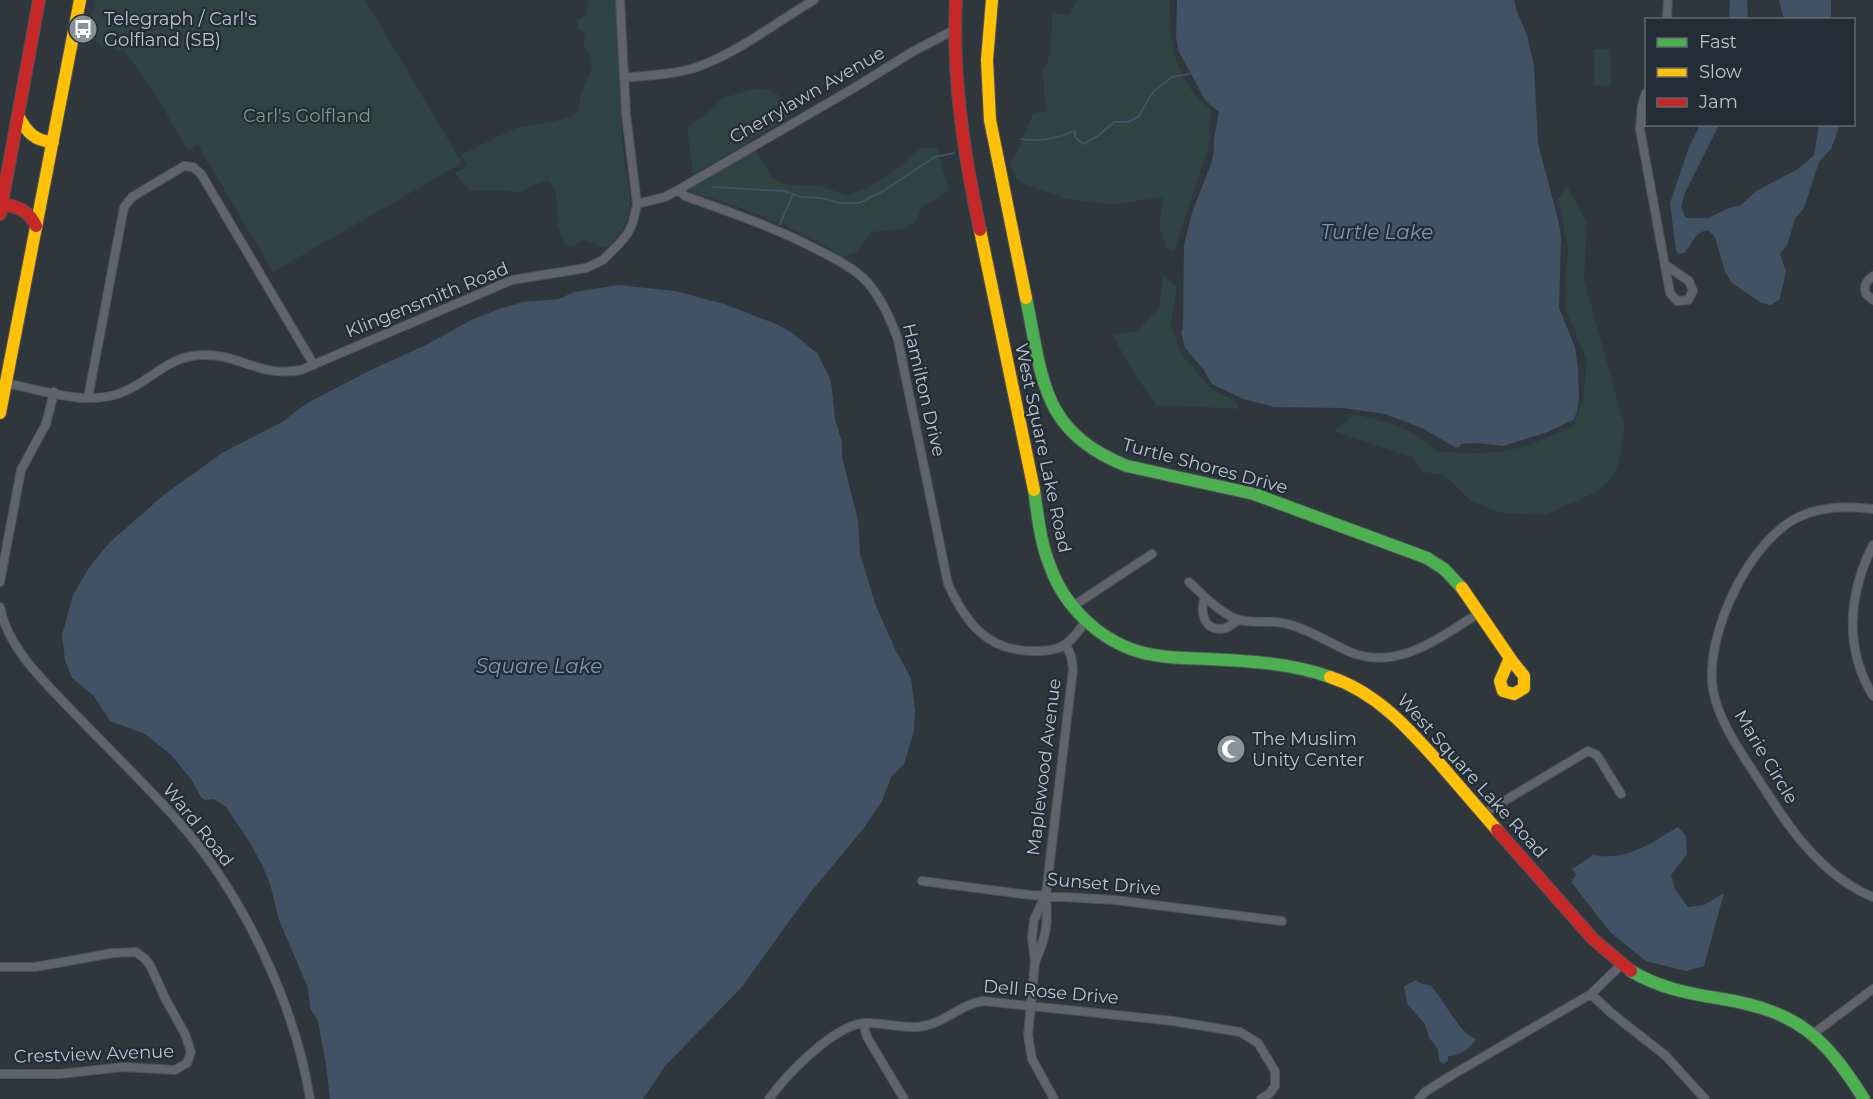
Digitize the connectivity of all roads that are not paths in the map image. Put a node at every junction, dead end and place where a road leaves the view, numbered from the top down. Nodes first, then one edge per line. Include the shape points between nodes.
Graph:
1 (39, 0) edge
2 (80, 0) edge
3 (620, 0) edge
4 (814, 0) edge
5 (956, 0) edge
6 (992, 0) edge
7 (1668, 0) edge
8 (1667, 18) edge
9 (954, 30) junction
10 (624, 78) junction
11 (1645, 98) edge
12 (18, 116) junction
13 (53, 142) junction
14 (678, 190) junction
15 (637, 204) junction
16 (1, 207) edge
17 (36, 226) junction
18 (1667, 266) dead end
19 (1873, 276) edge
20 (1873, 300) edge
21 (314, 365) junction
22 (5, 383) junction
23 (54, 392) junction
24 (88, 398) junction
25 (0, 413) edge
26 (1873, 509) edge
27 (1873, 545) edge
28 (1152, 555) dead end
29 (0, 582) edge
30 (1189, 582) dead end
31 (1205, 597) junction
32 (1073, 606) junction
33 (0, 607) edge
34 (1480, 612) junction
35 (1238, 620) junction
36 (1086, 621) junction
37 (1066, 644) junction
38 (1509, 660) dead end
39 (1873, 696) edge
40 (1621, 794) dead end
41 (1484, 813) junction
42 (922, 881) dead end
43 (1046, 894) junction
44 (1873, 897) edge
45 (1282, 921) dead end
46 (1035, 962) junction
47 (1621, 965) junction
48 (0, 967) edge
49 (1873, 989) edge
50 (1591, 994) junction
51 (1031, 1004) junction
52 (863, 1023) junction
53 (1813, 1034) junction
54 (0, 1074) edge
55 (310, 1099) edge
56 (770, 1099) edge
57 (904, 1099) edge
58 (1054, 1099) edge
59 (1261, 1099) edge
60 (1419, 1099) edge
61 (1705, 1099) edge
62 (1864, 1099) edge

1 - 12 main road
2 - 13 main road
3 - 10 street, Klingensmith Road
4 - 10 street via 698,67
5 - 9 main road, West Square Lake Road
6 - 34 main road, Turtle Shores Drive via 986,66 990,120 1044,384 1065,426 1088,447 1116,462 1254,494 1418,554 1451,573
7 - 8 street
9 - 14 street, Cherrylawn Avenue
9 - 32 main road, West Square Lake Road via 961,130 1043,544 1054,577
10 - 15 street, Klingensmith Road
11 - 18 street via 1640,129
12 - 13 main road via 31,136
12 - 16 main road
13 - 17 main road
14 - 15 street
14 - 37 street, Hamilton Drive via 792,236 838,260 867,282 887,311 898,340 944,569 956,601 977,629 1004,648 1046,651
15 - 21 street, Klingensmith Road via 628,233 603,260 586,268 512,280
16 - 17 main road via 24,209
17 - 22 main road
19 - 20 street via 1864,286
21 - 24 street, Klingensmith Road via 275,372 225,357 194,356 168,363 125,391
21 - 24 street via 201,174 184,166 129,199 124,207
22 - 23 street, Klingensmith Road
22 - 25 main road
23 - 24 street, Klingensmith Road
23 - 29 street via 46,424 21,470
26 - 44 street, Marie Circle via 1810,512 1774,534 1752,562 1731,602 1714,647 1712,677 1726,728 1782,816 1820,862
27 - 39 street via 1856,588 1852,620 1858,663
28 - 32 street
30 - 31 street
31 - 35 street
31 - 35 street via 1202,613 1208,623 1223,628
32 - 36 main road, West Square Lake Road
33 - 55 street, Ward Road via 12,639 35,670 181,824 222,880 280,992 300,1049
34 - 35 street via 1412,653 1380,658 1351,652 1285,623
34 - 38 main road, Turtle Shores Drive
36 - 37 street
36 - 41 main road, West Square Lake Road via 1120,645 1152,655 1289,665 1349,684 1395,714
37 - 43 street, Maplewood Avenue via 1072,669
40 - 41 street via 1597,754 1588,751
41 - 47 main road, West Square Lake Road via 1593,939
42 - 43 street, Sunset Drive
43 - 45 street, Sunset Drive
43 - 46 street, Maplewood Avenue via 1045,939
43 - 46 street, Maplewood Avenue via 1032,938
46 - 51 street, Maplewood Avenue
47 - 50 street
47 - 53 main road, West Square Lake Road via 1667,988 1774,1011
48 - 54 street, Crestview Avenue via 35,967 136,952 150,965 191,1052 187,1063 176,1070 123,1067 60,1074
49 - 53 street
50 - 60 street via 1444,1080
50 - 61 street via 1666,1056
51 - 52 street, Dell Rose Drive via 976,1002 925,1026
51 - 58 street, Maplewood Avenue via 1029,1047
51 - 59 street, Dell Rose Drive via 1240,1032 1258,1043 1275,1071 1275,1086
52 - 56 street, Dell Rose Drive via 845,1029 813,1053 786,1077
52 - 57 street via 867,1037
53 - 62 main road, West Square Lake Road via 1837,1059

